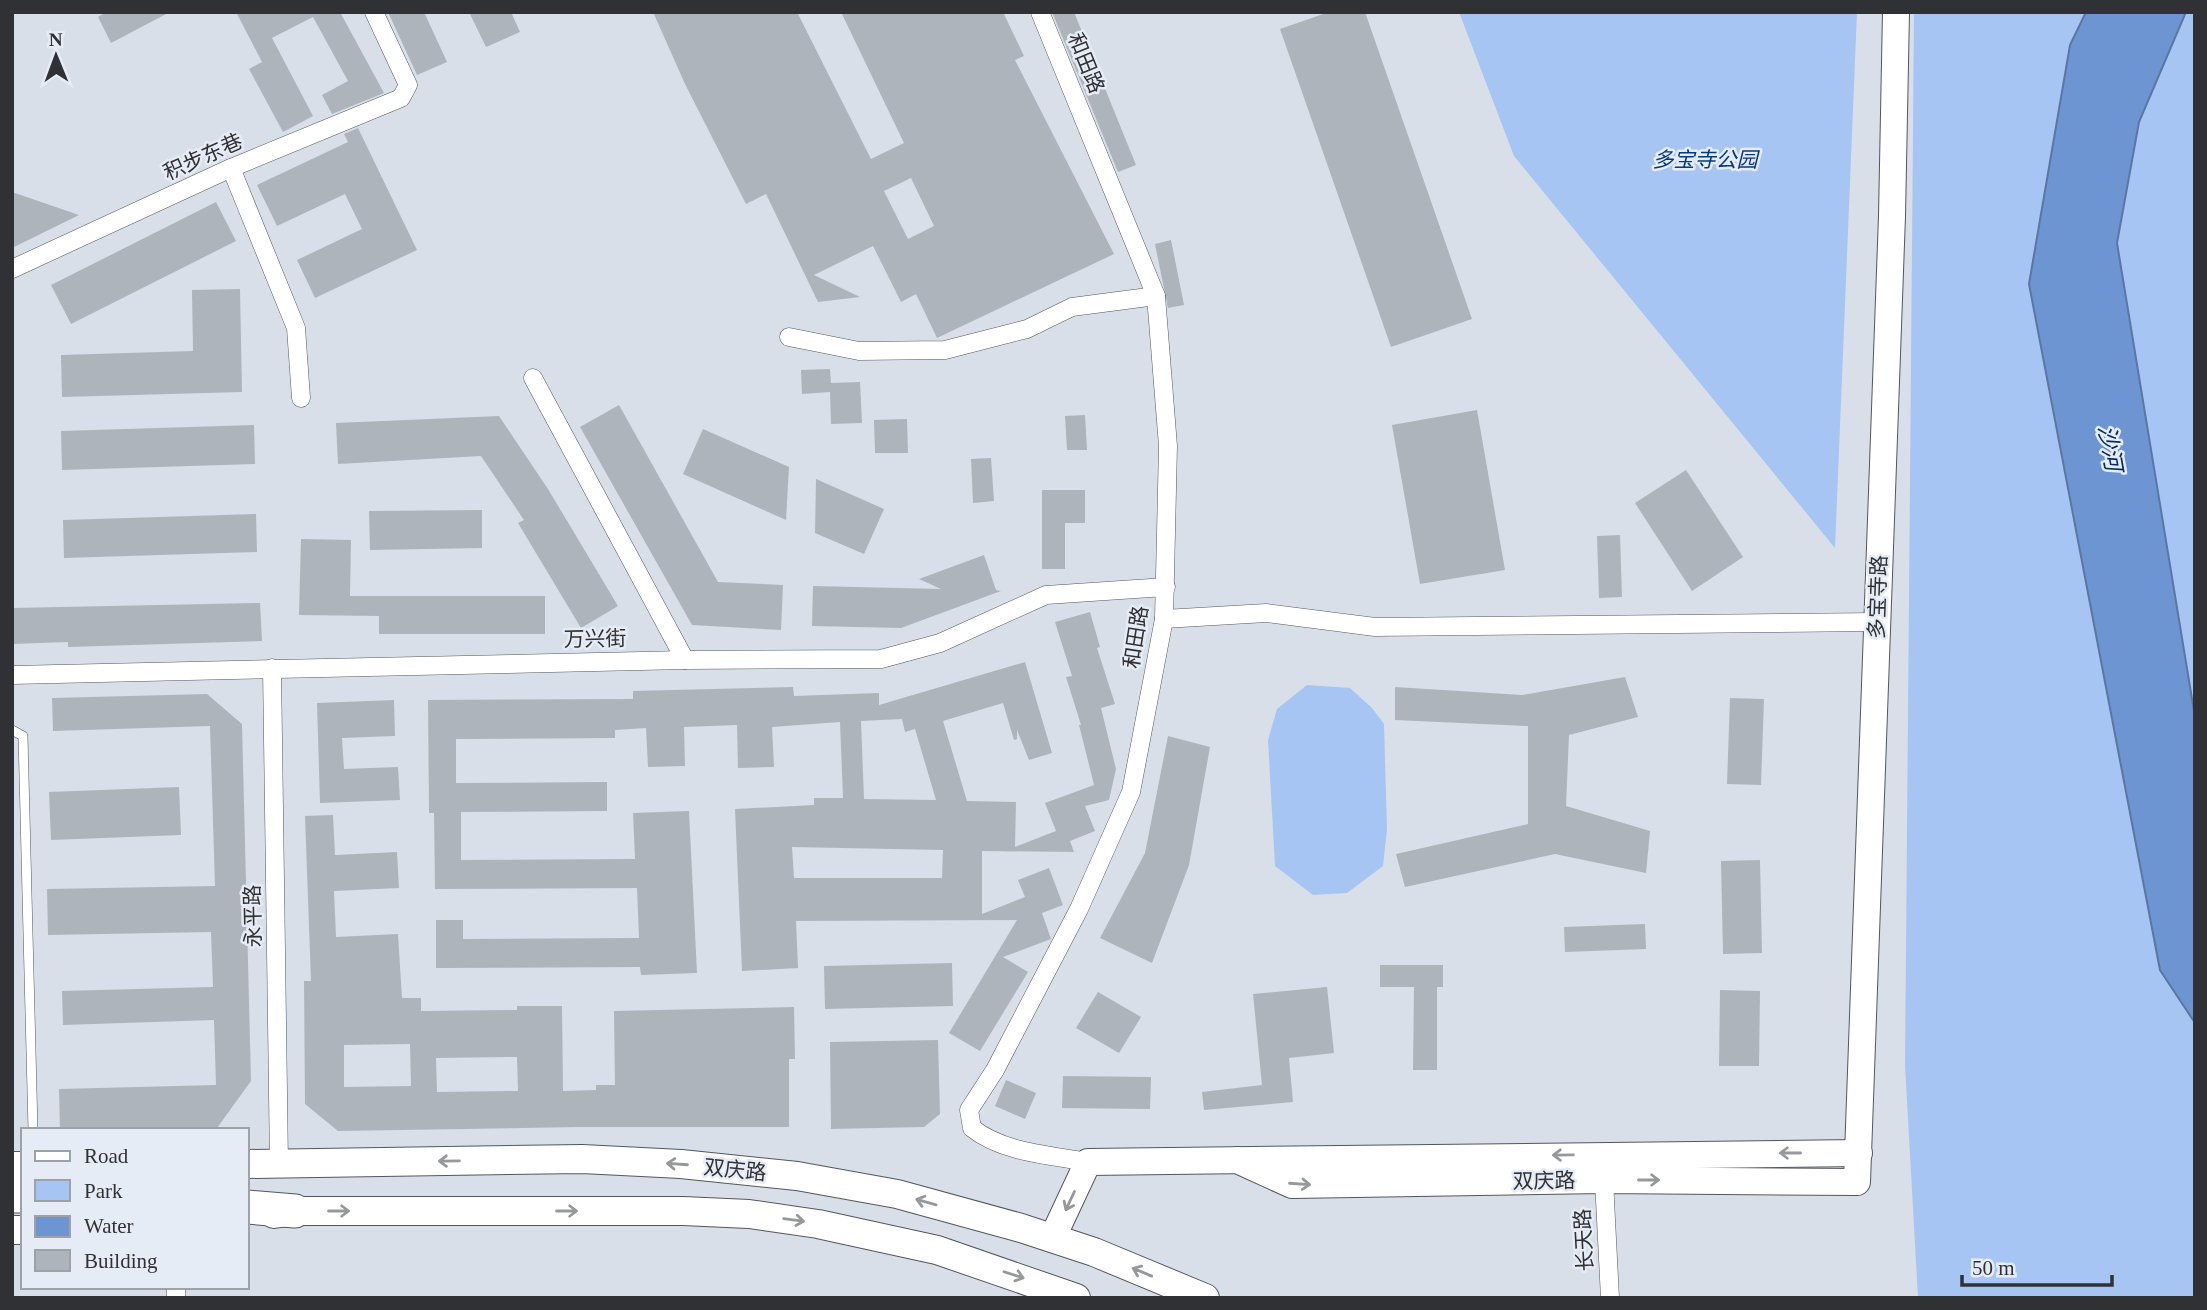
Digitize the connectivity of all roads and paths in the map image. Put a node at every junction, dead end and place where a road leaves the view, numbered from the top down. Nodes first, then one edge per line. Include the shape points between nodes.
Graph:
1 (374, 12) edge
2 (1040, 12) edge
3 (1896, 12) edge
4 (231, 168) junction
5 (12, 269) edge
6 (1156, 296) junction
7 (789, 337) dead end
8 (533, 378) dead end
9 (301, 398) dead end
10 (1166, 587) junction
11 (1164, 619) junction
12 (1877, 622) junction
13 (685, 660) junction
14 (272, 668) junction
15 (12, 674) edge
16 (12, 730) edge
17 (33, 1128) edge
18 (1859, 1153) junction
19 (1237, 1160) junction
20 (1088, 1162) junction
21 (248, 1164) edge
22 (279, 1164) junction
23 (1604, 1180) junction
24 (1857, 1182) joint
25 (248, 1207) edge
26 (295, 1211) junction
27 (248, 1217) edge
28 (1052, 1239) junction
29 (1076, 1298) edge
30 (1205, 1298) edge
31 (1610, 1298) edge

1 - 4 street, 积步东巷 via 408,85 401,98
2 - 6 street, 和田路
3 - 12 street, 多宝寺路
4 - 5 street, 积步东巷
4 - 9 street via 296,328
6 - 7 street via 1072,307 1027,329 945,350 859,351
6 - 10 street, 和田路 via 1168,446
8 - 13 street
10 - 11 street, 和田路
10 - 13 street, 万兴街 via 1046,595 940,643 881,659
11 - 12 street via 1266,613 1375,627
11 - 20 street, 和田路 via 1131,792 1079,909 995,1070 969,1110 972,1128 984,1137
12 - 18 street, 多宝寺路
13 - 14 street, 万兴街
14 - 15 street, 万兴街
14 - 22 street, 永平路
16 - 17 lane via 23,736
18 -> 19 street, 双庆路
18 - 24 street, 多宝寺路
19 - 20 street, 双庆路
19 -> 23 street, 双庆路 via 1292,1185
20 -> 28 street
21 - 22 main road, 双庆路
28 -> 22 main road, 双庆路 via 897,1194 681,1164 582,1159
23 -> 24 street, 双庆路
23 - 31 street, 长天路
25 - 26 highway
26 - 27 main road, 双庆路
26 -> 29 main road, 双庆路 via 749,1214 937,1250
30 -> 28 main road, 双庆路

